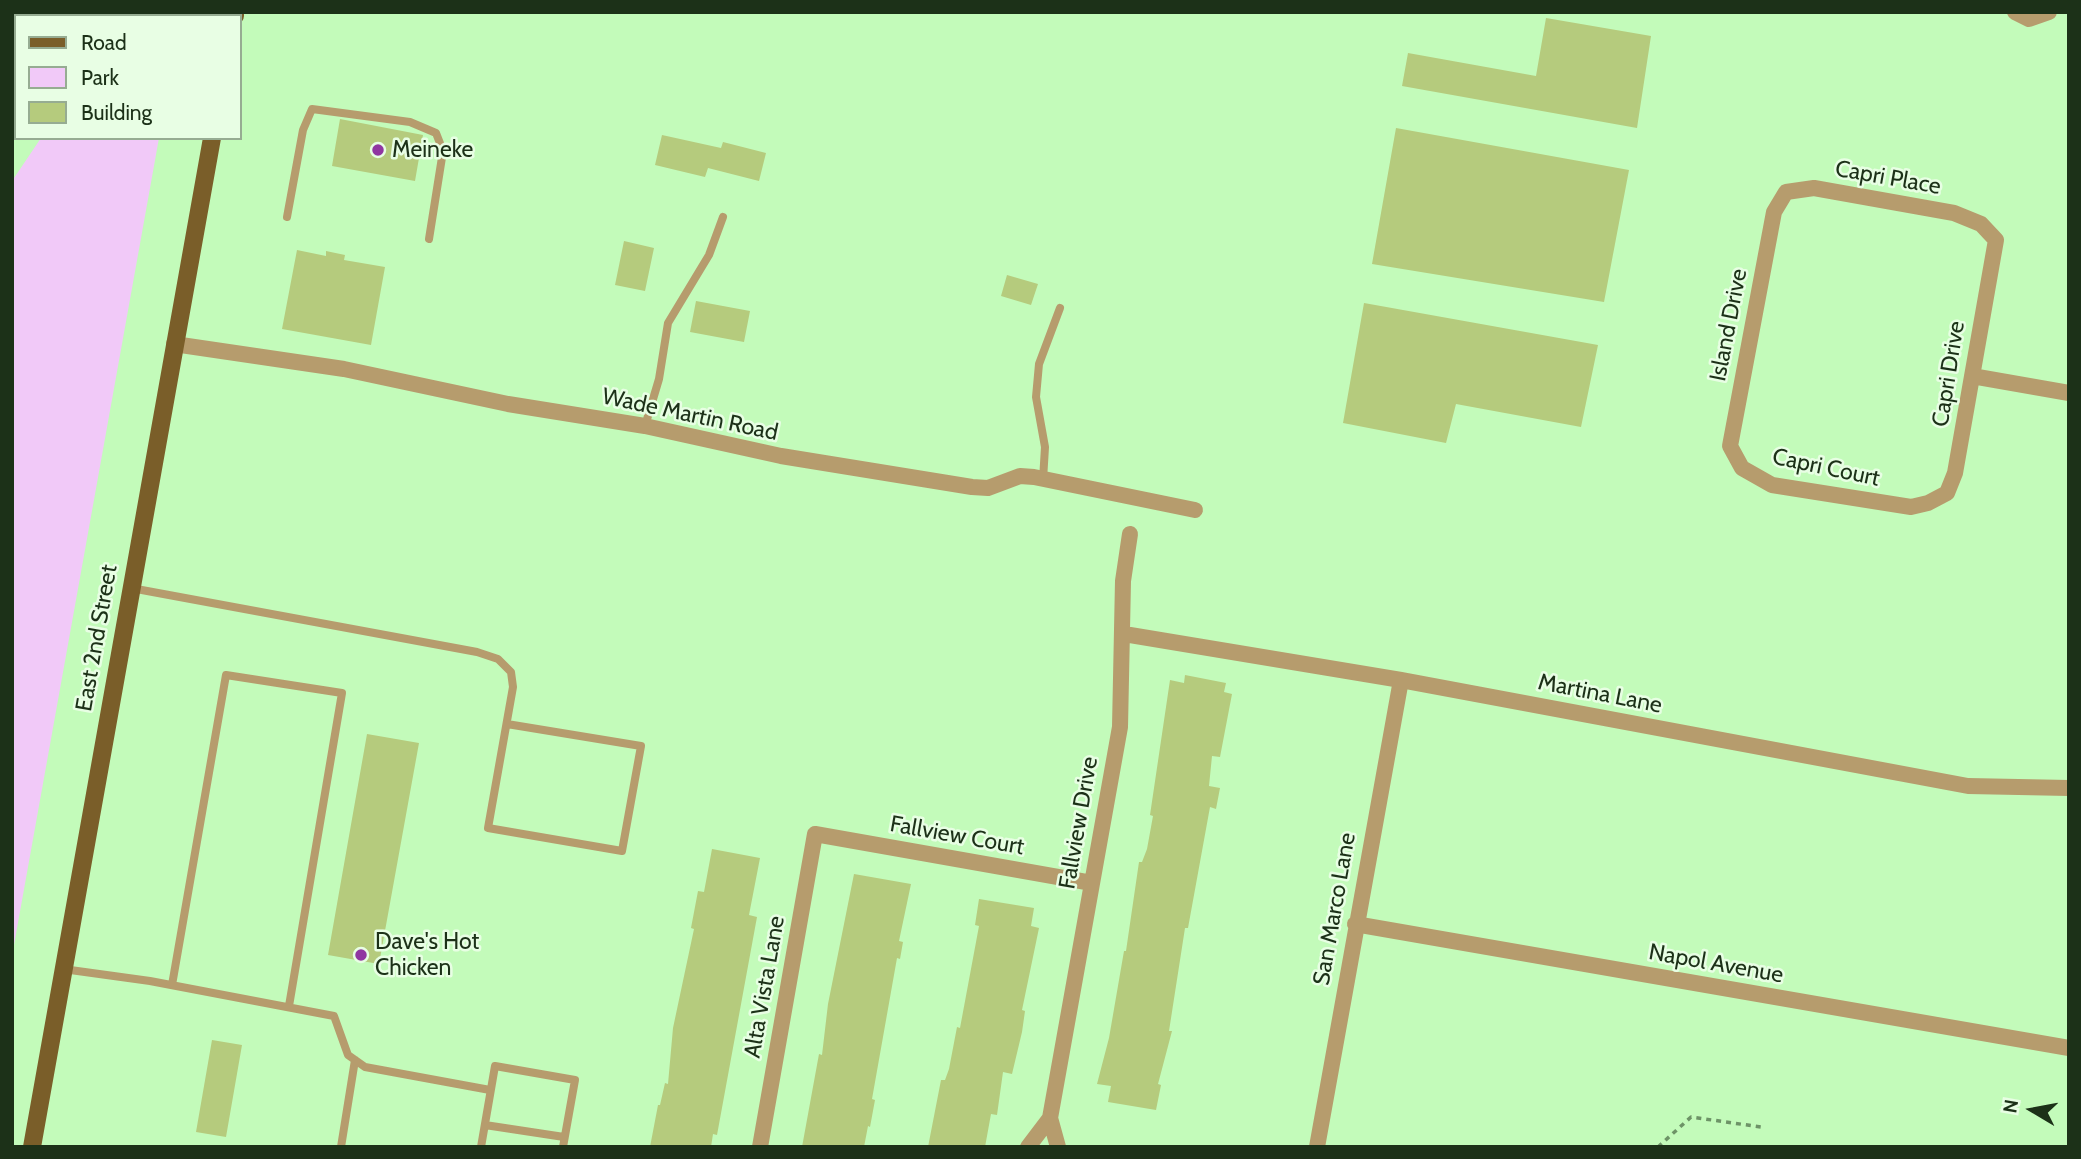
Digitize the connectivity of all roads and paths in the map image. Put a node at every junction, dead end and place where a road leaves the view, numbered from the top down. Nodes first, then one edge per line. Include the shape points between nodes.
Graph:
1 (2015, 12) edge
2 (2049, 12) edge
3 (212, 140) edge
4 (1774, 212) joint
5 (288, 217) dead end
6 (723, 217) dead end
7 (429, 239) dead end
8 (1996, 240) joint
9 (1060, 308) dead end
10 (174, 344) junction
11 (1972, 376) junction
12 (2069, 393) edge
13 (645, 426) junction
14 (1730, 446) joint
15 (1043, 480) junction
16 (1928, 503) joint
17 (1195, 510) dead end
18 (1130, 534) dead end
19 (131, 588) junction
20 (1124, 634) junction
21 (1401, 680) junction
22 (507, 724) junction
23 (2069, 788) edge
24 (815, 834) joint
25 (1092, 883) junction
26 (1355, 925) junction
27 (63, 969) junction
28 (172, 985) junction
29 (289, 1006) junction
30 (2069, 1048) edge
31 (355, 1060) junction
32 (489, 1090) junction
33 (1050, 1118) junction
34 (485, 1125) junction
35 (1761, 1127) dead end
36 (564, 1137) junction
37 (32, 1147) edge
38 (341, 1147) edge
39 (481, 1147) edge
40 (563, 1147) edge
41 (760, 1147) edge
42 (1028, 1147) edge
43 (1058, 1147) edge
44 (1317, 1147) edge
45 (1658, 1147) edge

1 - 2 street via 2029,19
3 - 10 main road, East 2nd Street
4 - 8 street, Capri Place via 1786,192 1814,188 1954,213 1981,224
4 - 14 street, Island Drive
5 - 7 lane via 303,131 312,109 410,122 436,132 443,151
6 - 13 lane via 709,255 668,323
8 - 11 street, Capri Drive
9 - 15 lane via 1039,364 1036,397 1045,447
10 - 13 street, Wade Martin Road via 344,369 508,404
10 - 19 main road, East 2nd Street
11 - 12 street
11 - 16 street, Capri Drive via 1955,473 1947,493
13 - 15 street, Wade Martin Road via 780,456 972,487 988,488 1020,476
14 - 16 street, Capri Court via 1742,468 1772,485 1911,507
15 - 17 street, Wade Martin Road
18 - 20 street, Fallview Drive via 1123,581
19 - 22 lane via 498,659 512,672
19 - 27 main road, East 2nd Street
20 - 21 street, Martina Lane
20 - 25 street, Fallview Drive via 1119,727
21 - 23 street, Martina Lane via 1968,786
21 - 26 street, San Marco Lane
22 - 22 lane via 488,828 622,851 641,746
24 - 25 street, Fallview Court
24 - 41 street, Alta Vista Lane
25 - 33 street, Fallview Drive
26 - 30 street, Napol Avenue
26 - 44 street, San Marco Lane
27 - 28 lane
27 - 37 main road, East 2nd Street
28 - 29 lane
28 - 29 lane via 226,675 341,693
29 - 31 lane via 334,1016 348,1055
31 - 32 lane via 365,1067
31 - 38 lane
32 - 34 lane
32 - 36 lane via 495,1066 575,1080
33 - 42 street, Fallview Drive
33 - 43 street, Fallview Drive
34 - 36 lane
34 - 39 lane
35 - 45 path via 1691,1117
36 - 40 lane

